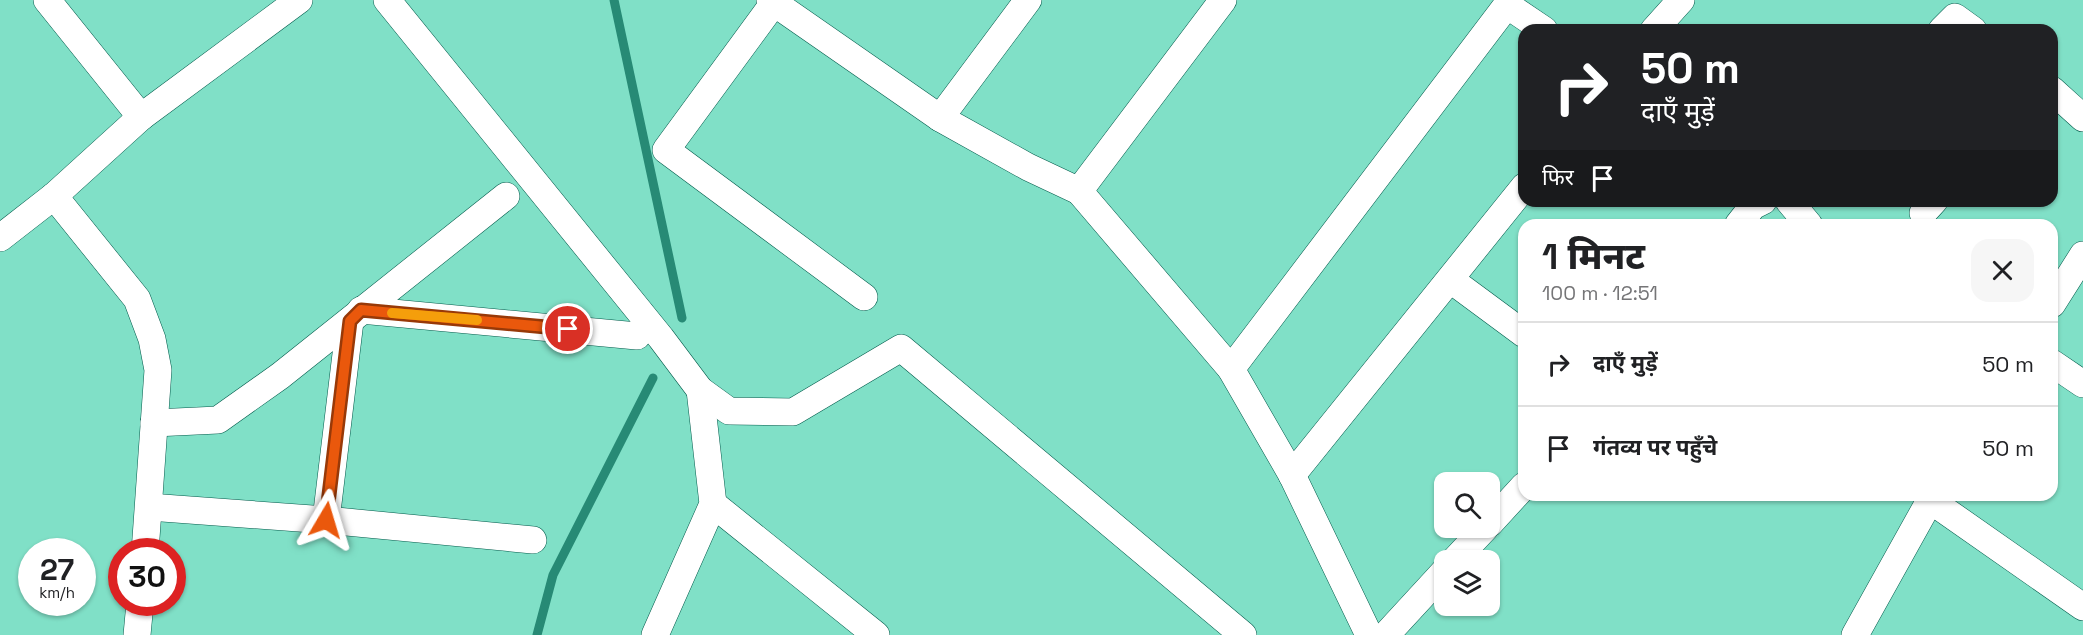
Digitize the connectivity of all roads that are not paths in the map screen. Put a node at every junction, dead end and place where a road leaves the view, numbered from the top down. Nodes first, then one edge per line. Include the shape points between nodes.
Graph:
1 (47, 0) edge
2 (299, 0) edge
3 (387, 0) edge
4 (1028, 0) edge
5 (1223, 0) edge
6 (1681, 0) edge
7 (774, 1) edge
8 (1535, 24) edge
9 (1659, 24) edge
10 (2058, 95) edge
11 (141, 117) junction
12 (939, 118) junction
13 (2083, 118) edge
14 (1079, 191) junction
15 (1518, 195) edge
16 (54, 196) junction
17 (506, 196) dead end
18 (1752, 207) edge
19 (1794, 207) edge
20 (1743, 219) edge
21 (1804, 219) edge
22 (0, 238) edge
23 (2083, 255) edge
24 (1451, 280) junction
25 (2058, 294) edge
26 (864, 297) dead end
27 (356, 315) junction
28 (1518, 330) edge
29 (637, 336) dead end
30 (2058, 367) edge
31 (1231, 369) junction
32 (2083, 384) edge
33 (700, 390) junction
34 (154, 423) junction
35 (1292, 475) junction
36 (1518, 493) edge
37 (1929, 501) edge
38 (1937, 501) edge
39 (713, 504) junction
40 (149, 507) junction
41 (1500, 512) edge
42 (326, 520) junction
43 (146, 538) edge
44 (1476, 538) edge
45 (534, 540) dead end
46 (1464, 550) edge
47 (1434, 583) edge
48 (2083, 607) edge
49 (139, 616) edge
50 (137, 635) edge
51 (655, 635) edge
52 (876, 635) edge
53 (1242, 635) edge
54 (1369, 635) edge
55 (1386, 635) edge
56 (1855, 635) edge

1 - 11 street
2 - 11 street
3 - 33 street
4 - 12 street
5 - 14 street
6 - 9 street
7 - 12 street
7 - 26 street via 666,150
8 - 31 street via 1507,4
10 - 13 street
11 - 16 street
12 - 14 street
14 - 31 street
15 - 24 street
16 - 22 street
16 - 34 street via 137,299 153,339 158,370
17 - 27 street
18 - 20 street
19 - 21 street
23 - 25 street
24 - 28 street
24 - 35 street
27 - 29 street
27 - 34 street via 218,420
27 - 42 street
30 - 32 street
31 - 35 street
33 - 39 street
33 - 53 street via 729,411 793,412 901,348
34 - 40 street
35 - 54 street
36 - 41 street
37 - 56 street
38 - 48 street
39 - 51 street
39 - 52 street
40 - 42 street
40 - 43 street
42 - 45 street
44 - 46 street
47 - 55 street
49 - 50 street

